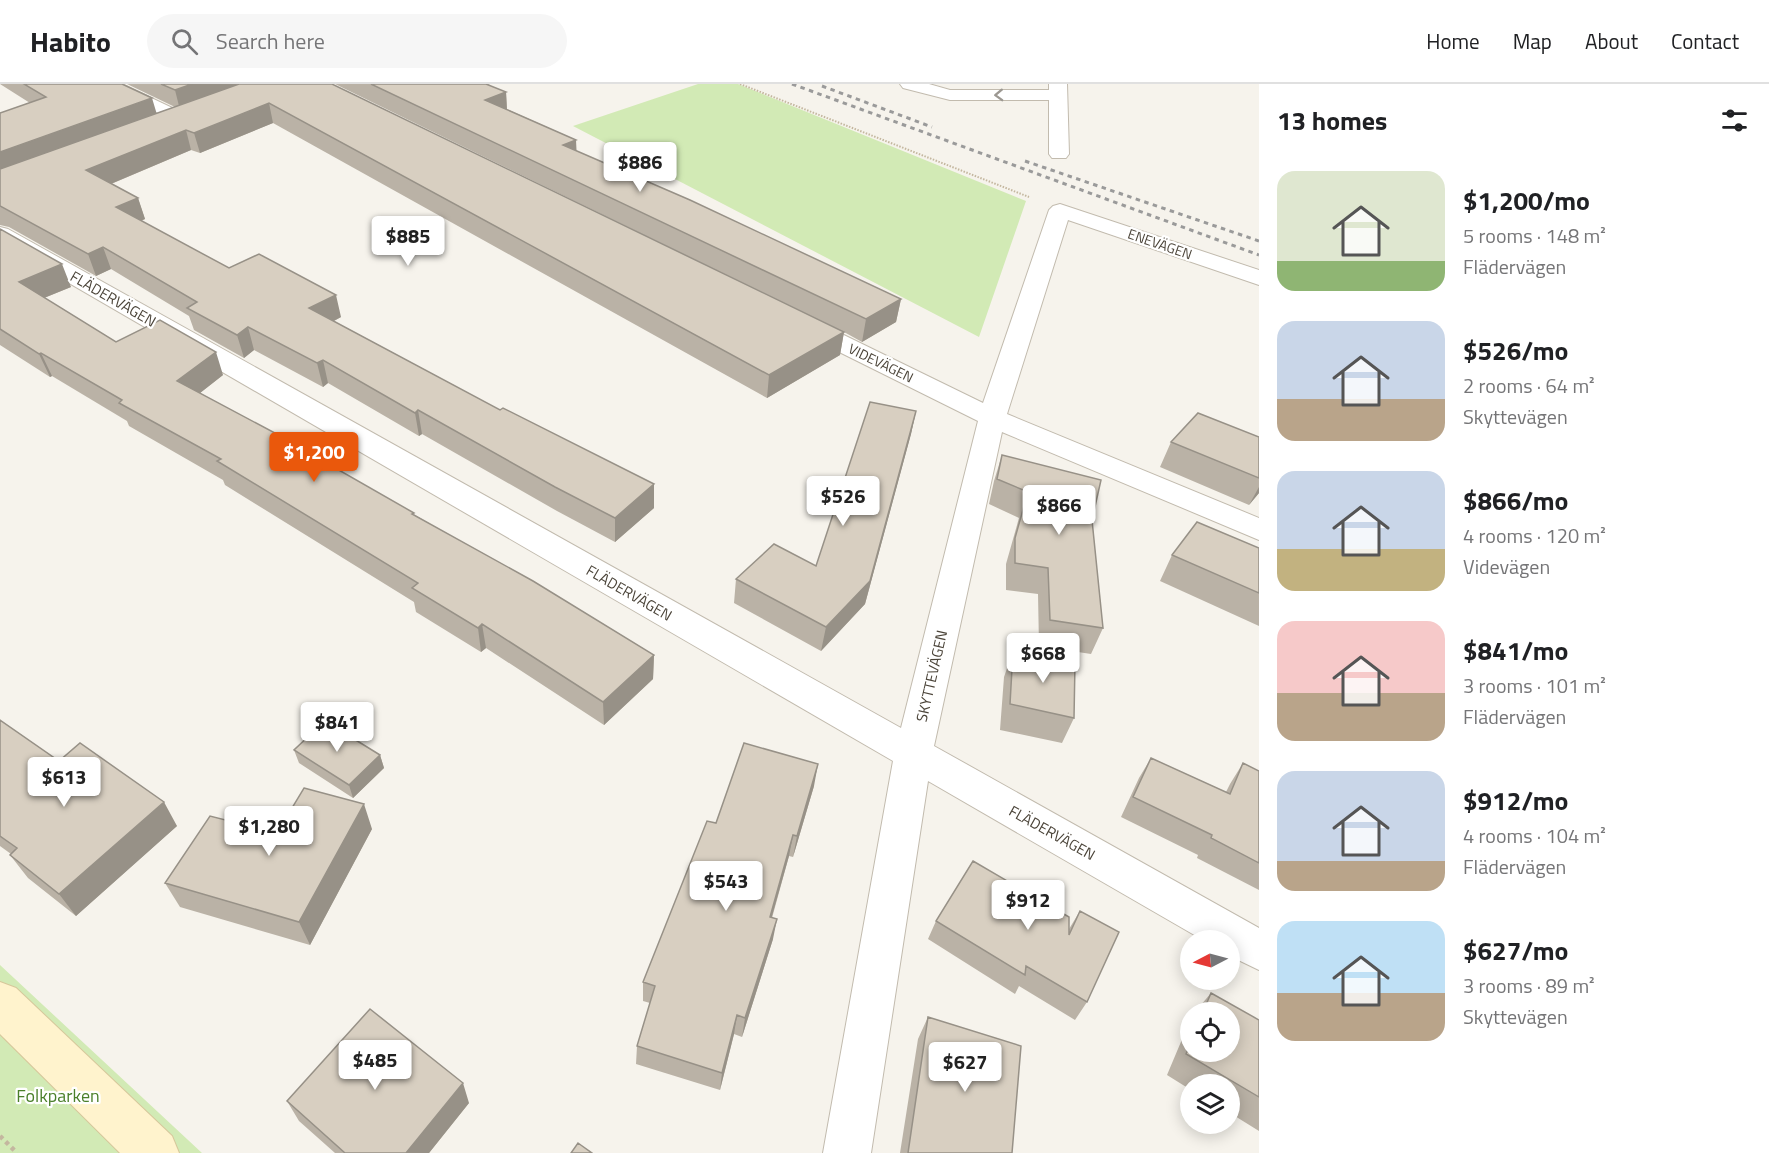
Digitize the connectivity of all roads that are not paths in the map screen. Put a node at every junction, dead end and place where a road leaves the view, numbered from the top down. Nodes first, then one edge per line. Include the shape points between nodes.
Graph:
1 (108, 84) edge
2 (909, 84) edge
3 (1058, 90) edge
4 (200, 110) edge
5 (179, 118) junction
6 (157, 126) edge
7 (1059, 154) dead end
8 (1060, 210) joint
9 (0, 234) edge
10 (1259, 278) edge
11 (777, 312) edge
12 (992, 418) junction
13 (1259, 530) edge
14 (913, 755) junction
15 (1259, 950) edge
16 (0, 1003) edge
17 (155, 1153) edge
18 (847, 1153) edge

1 - 5 street
3 -> 2 street via 950,95
3 - 7 street
4 - 5 street
5 - 6 street
8 - 10 street, ENEVÄGEN
8 - 12 street, SKYTTEVÄGEN
9 - 14 street, FLÄDERVÄGEN
11 - 12 street, VIDEVÄGEN
12 - 13 street, VIDEVÄGEN
12 - 14 street, SKYTTEVÄGEN
14 - 15 street, FLÄDERVÄGEN
14 - 18 street, SKYTTEVÄGEN
16 - 17 street

